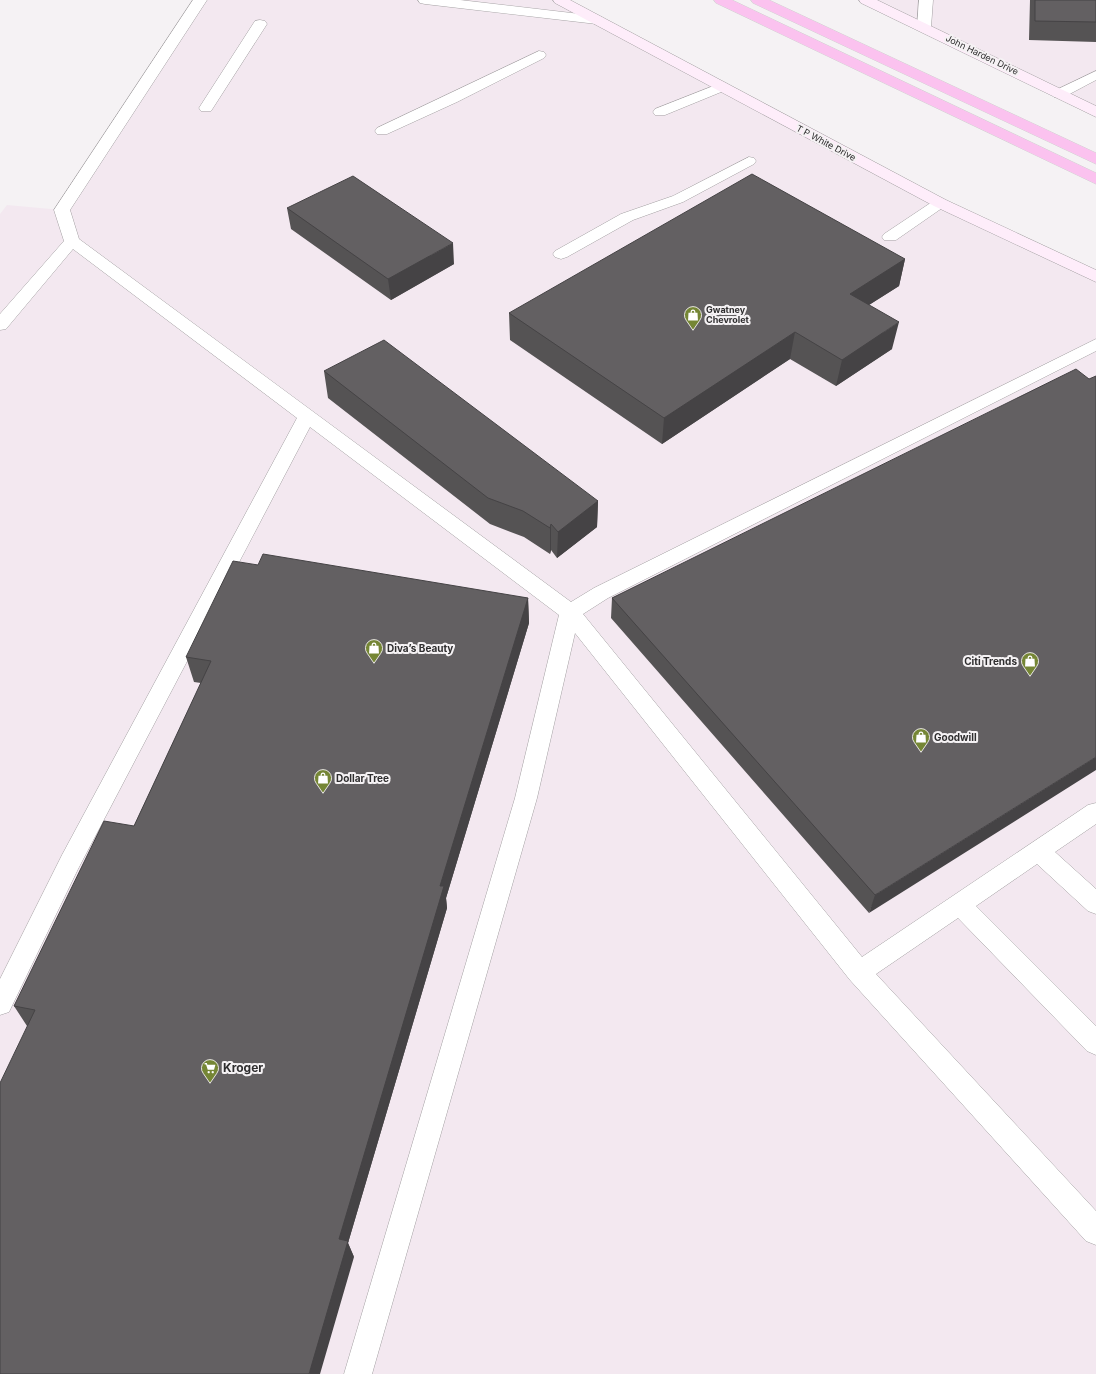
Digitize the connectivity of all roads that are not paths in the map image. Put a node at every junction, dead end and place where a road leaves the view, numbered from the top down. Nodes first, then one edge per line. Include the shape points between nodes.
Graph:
1 (200, 0) edge
2 (425, 0) edge
3 (560, 0) edge
4 (721, 0) edge
5 (758, 0) edge
6 (866, 0) edge
7 (926, 0) edge
8 (597, 20) junction
9 (260, 24) dead end
10 (924, 27) junction
11 (539, 55) dead end
12 (1096, 75) edge
13 (721, 86) junction
14 (1059, 94) junction
15 (206, 108) dead end
16 (660, 112) dead end
17 (1096, 112) edge
18 (382, 131) dead end
19 (1096, 159) edge
20 (749, 161) dead end
21 (1096, 179) edge
22 (940, 203) junction
23 (890, 237) dead end
24 (72, 241) junction
25 (561, 254) dead end
26 (1096, 277) edge
27 (0, 325) edge
28 (1096, 344) edge
29 (307, 416) junction
30 (570, 612) junction
31 (1096, 812) edge
32 (1038, 851) junction
33 (959, 904) junction
34 (1096, 904) edge
35 (859, 972) junction
36 (0, 1004) edge
37 (1096, 1043) edge
38 (1096, 1231) edge
39 (358, 1374) edge

1 - 24 lane via 62,210
2 - 8 street
3 - 8 main road, T P White Drive
4 - 21 highway
5 - 19 highway
6 - 10 main road, John Harden Drive
7 - 10 lane
8 - 13 main road, T P White Drive
9 - 15 lane
10 - 14 main road, John Harden Drive
11 - 18 lane via 452,100
12 - 14 lane
13 - 16 lane
13 - 22 main road, T P White Drive
14 - 17 main road, John Harden Drive
20 - 25 lane via 678,198 627,217
22 - 23 lane
22 - 26 main road, T P White Drive
24 - 27 lane
24 - 29 lane
28 - 30 lane via 601,593
29 - 30 lane
29 - 36 lane via 70,862
30 - 35 lane
30 - 39 lane via 524,805
31 - 32 lane
32 - 33 lane
32 - 34 lane
33 - 35 lane
33 - 37 lane
35 - 38 lane

